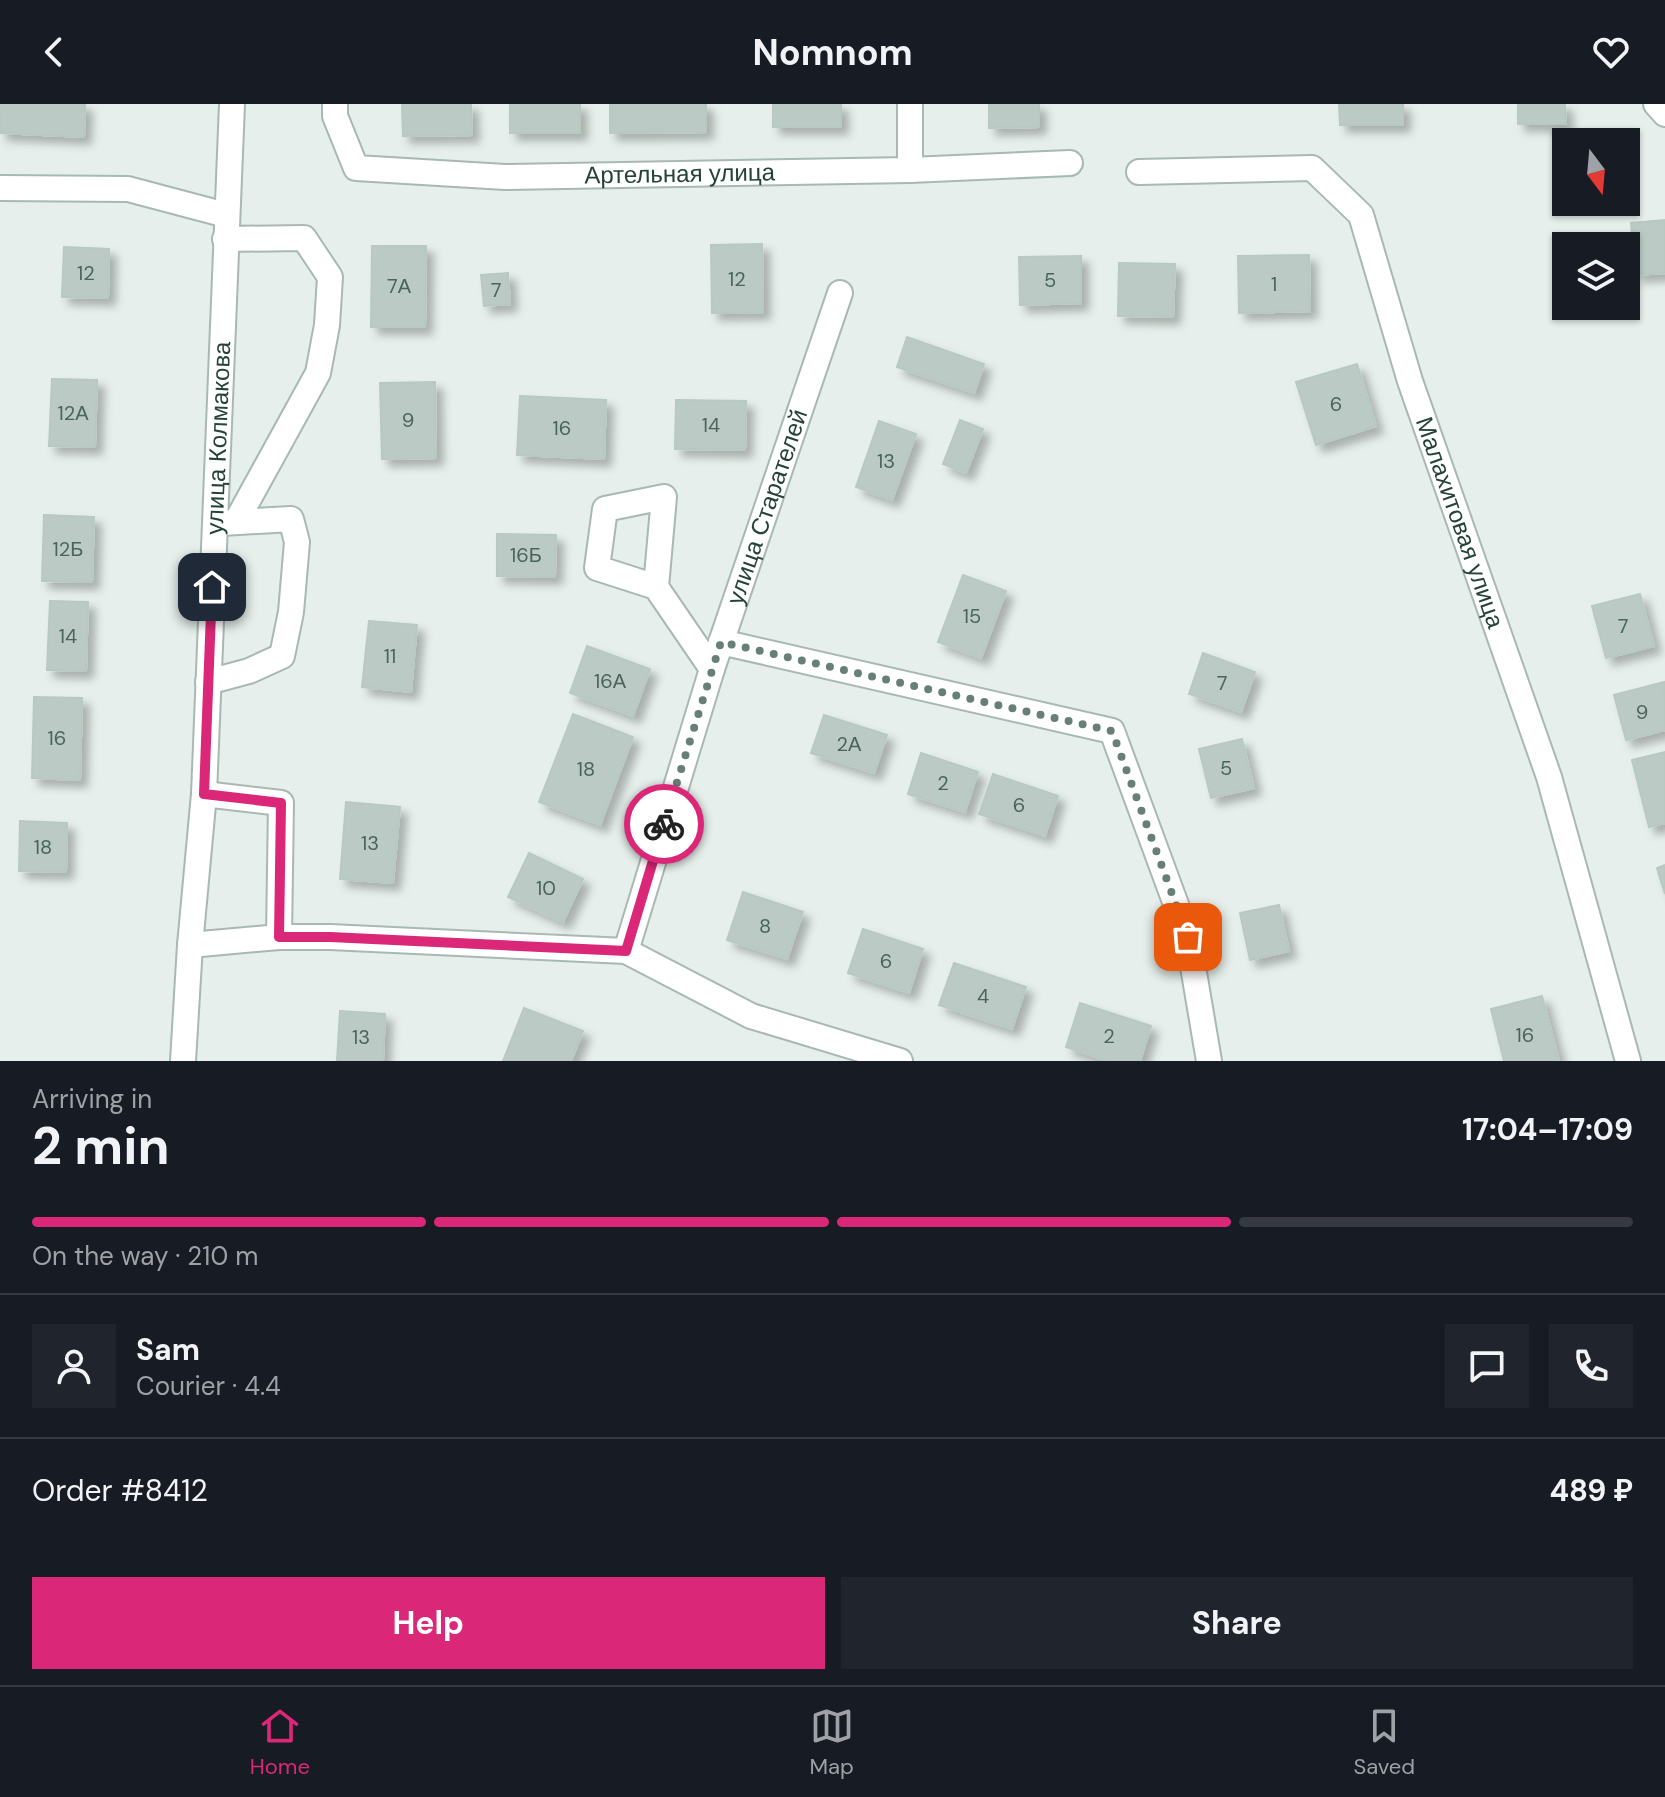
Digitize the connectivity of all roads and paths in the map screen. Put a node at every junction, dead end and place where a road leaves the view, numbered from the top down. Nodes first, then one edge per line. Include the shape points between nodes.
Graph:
1 (232, 104) edge
2 (335, 104) edge
3 (910, 104) edge
4 (1656, 104) edge
5 (1665, 114) edge
6 (1070, 163) dead end
7 (910, 170) junction
8 (1139, 172) dead end
9 (0, 188) edge
10 (226, 215) junction
11 (225, 239) junction
12 (840, 293) dead end
13 (225, 523) junction
14 (656, 587) dead end
15 (721, 642) junction
16 (712, 669) junction
17 (208, 682) junction
18 (204, 794) junction
19 (279, 937) junction
20 (190, 945) junction
21 (626, 951) junction
22 (183, 1061) edge
23 (900, 1061) edge
24 (1209, 1061) edge
25 (1628, 1061) edge

1 - 10 street, улица Колмакова
2 - 7 street, Артельная улица via 356,168 505,177
3 - 7 street
4 - 5 street
6 - 7 street, Артельная улица
8 - 25 street, Малахитовая улица via 1312,168 1361,215 1410,381 1549,777
9 - 10 street via 128,189
10 - 11 street, улица Колмакова
11 - 13 street, улица Колмакова
11 - 13 street via 304,238 330,277 318,373
12 - 15 street, улица Старателей
13 - 17 street, улица Колмакова
13 - 17 street via 291,519 297,542 291,612 282,656
14 - 16 street
15 - 16 street, улица Старателей
15 - 24 street via 1112,731 1188,937
16 - 21 street, улица Старателей
17 - 18 street, улица Колмакова
18 - 19 street via 281,803
18 - 20 street, улица Колмакова
19 - 20 street
19 - 21 street
20 - 22 street, улица Колмакова
21 - 23 street via 751,1016

